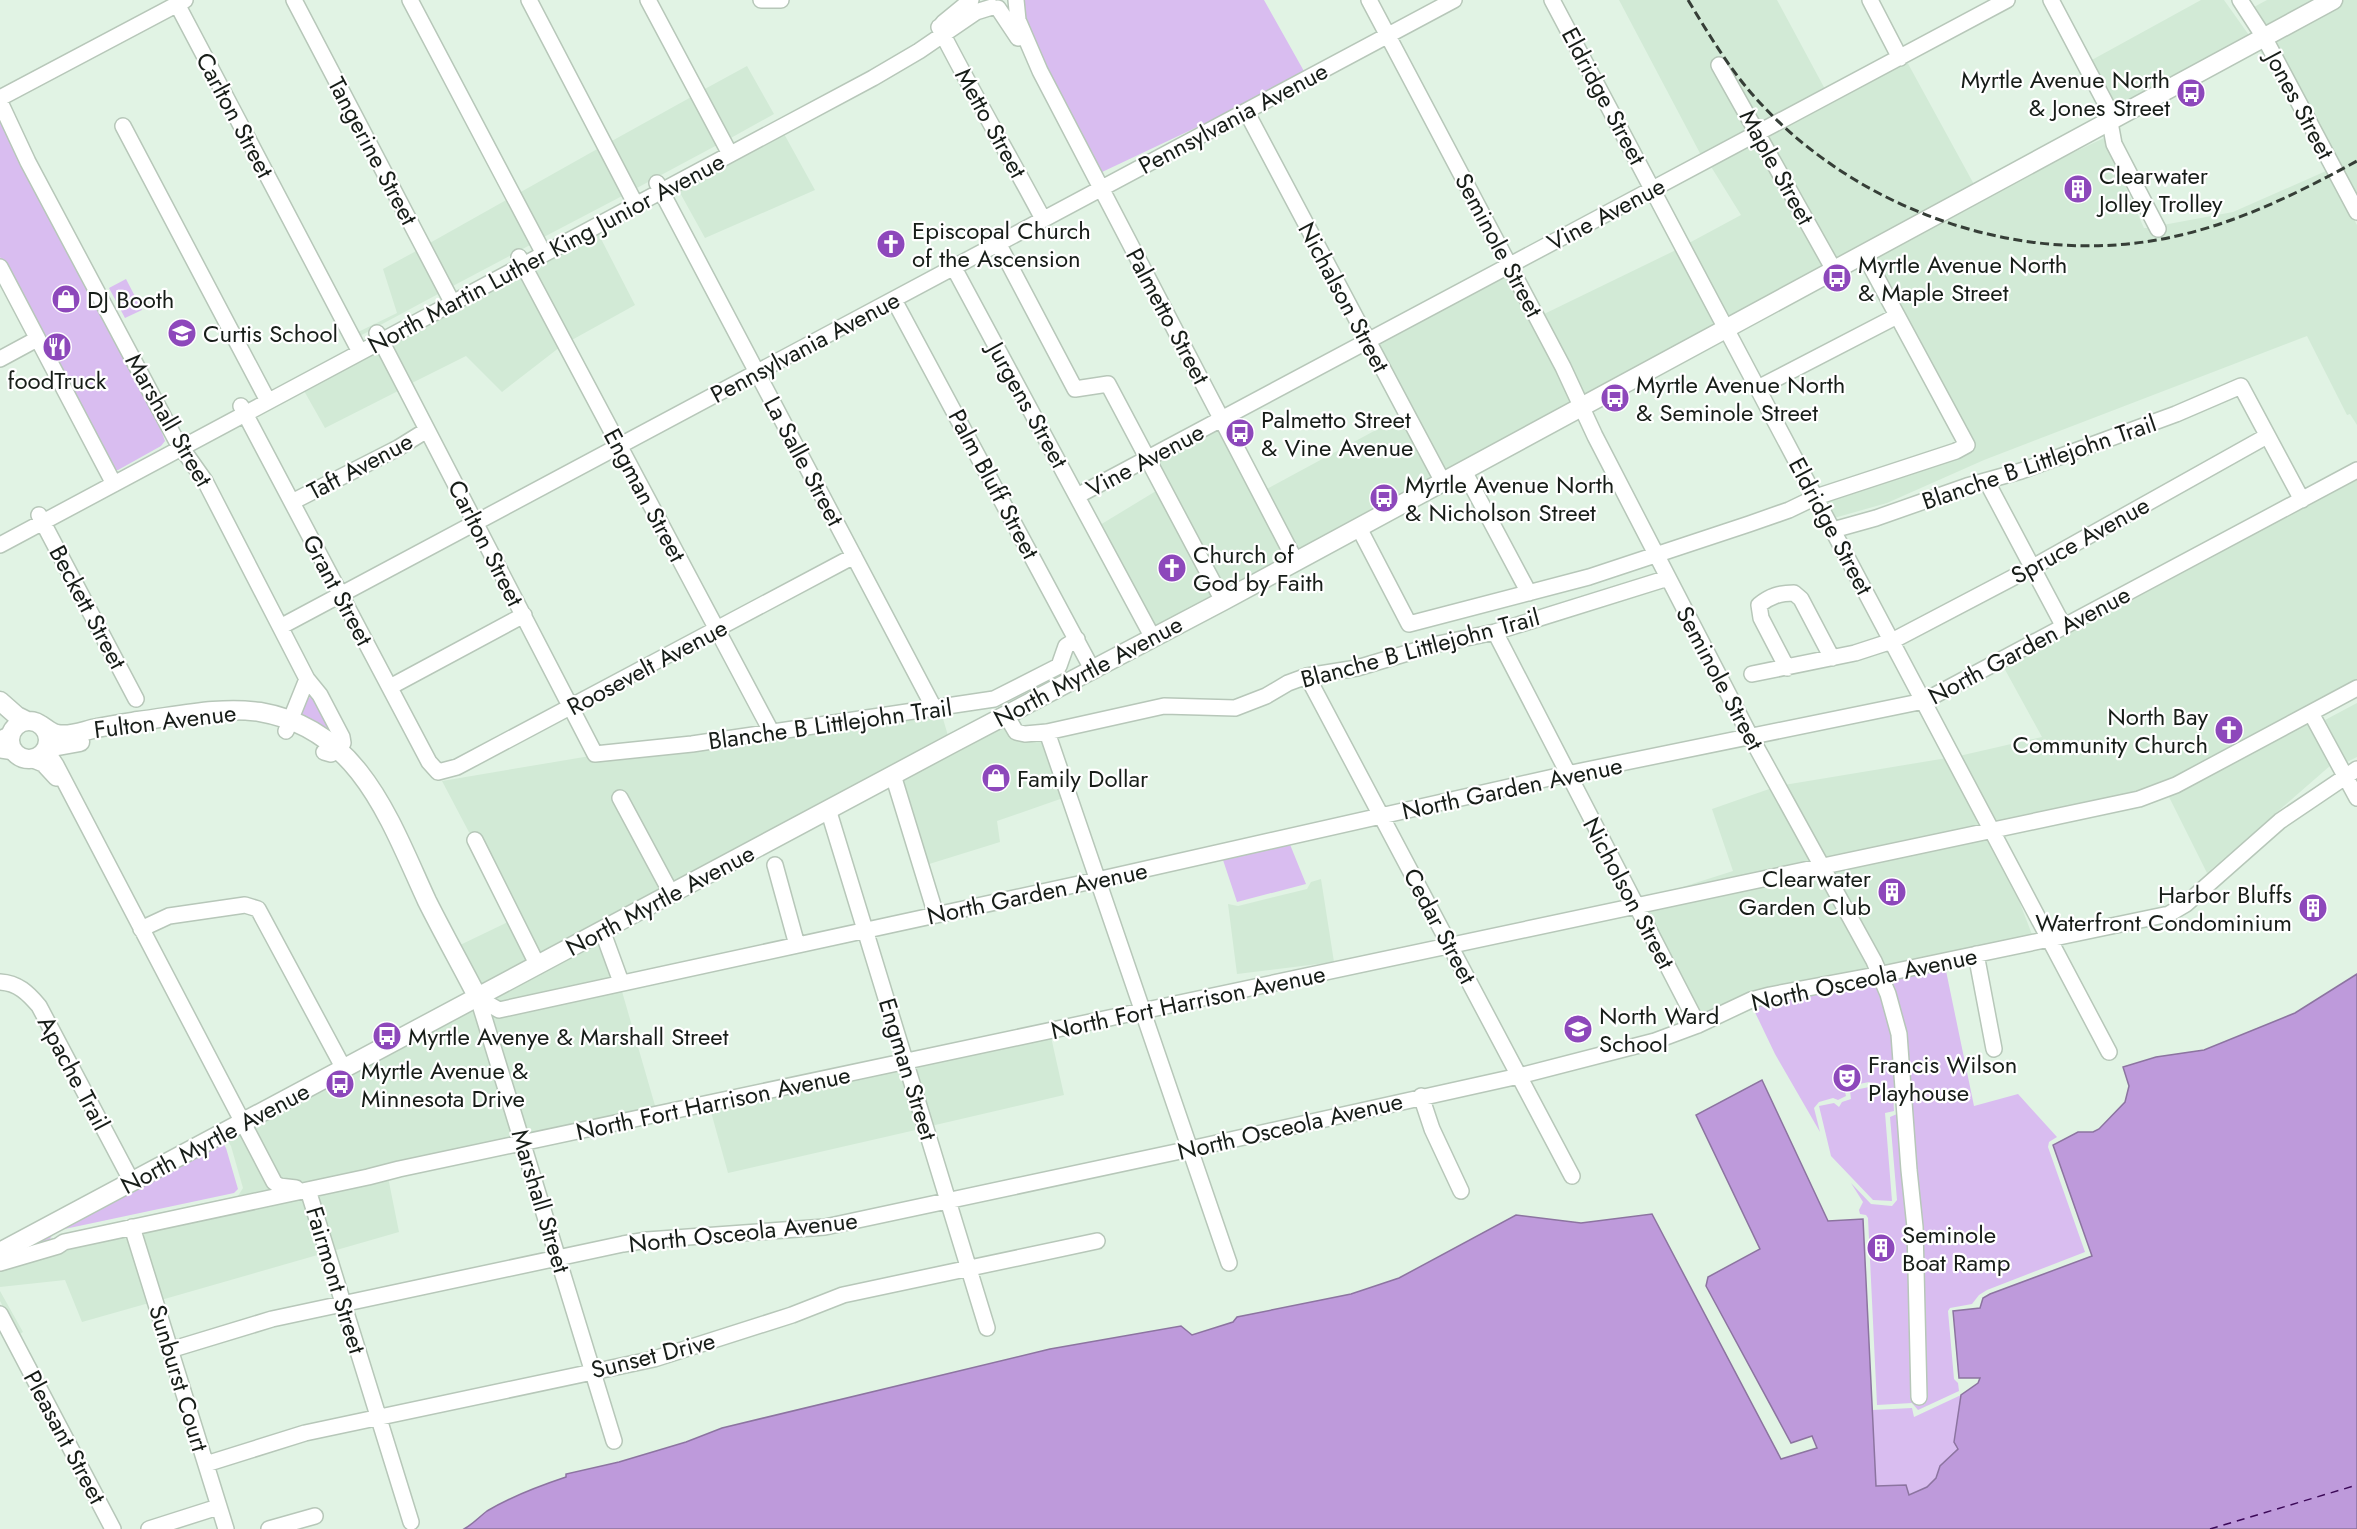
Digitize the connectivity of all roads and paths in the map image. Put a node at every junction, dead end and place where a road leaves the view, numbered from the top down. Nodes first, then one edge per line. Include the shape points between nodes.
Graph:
1 (294, 0) edge
2 (410, 0) edge
3 (529, 0) edge
4 (648, 0) edge
5 (761, 0) edge
6 (781, 0) edge
7 (971, 0) edge
8 (1016, 0) edge
9 (1369, 0) edge
10 (1454, 0) edge
11 (1552, 0) edge
12 (1869, 0) edge
13 (2007, 0) edge
14 (2051, 0) edge
15 (2332, 0) edge
16 (181, 2) edge
17 (2246, 2) edge
18 (992, 5) edge
19 (941, 31) junction
20 (1388, 36) junction
21 (2264, 37) junction
22 (1900, 58) junction
23 (1719, 65) dead end
24 (1040, 70) junction
25 (0, 100) edge
26 (1246, 111) junction
27 (2109, 121) junction
28 (123, 126) dead end
29 (1758, 133) junction
30 (728, 150) junction
31 (659, 187) junction
32 (1101, 188) junction
33 (1653, 189) junction
34 (634, 201) junction
35 (2357, 212) edge
36 (1043, 219) junction
37 (2158, 229) dead end
38 (998, 243) junction
39 (542, 250) junction
40 (1864, 254) junction
41 (521, 261) junction
42 (1509, 266) junction
43 (0, 267) edge
44 (954, 268) junction
45 (1834, 270) junction
46 (450, 298) junction
47 (894, 300) junction
48 (1897, 316) junction
49 (1726, 329) junction
50 (379, 337) junction
51 (37, 339) junction
52 (1367, 342) junction
53 (358, 348) junction
54 (0, 359) edge
55 (757, 372) junction
56 (1758, 388) junction
57 (266, 397) junction
58 (1582, 406) junction
59 (243, 410) junction
60 (1222, 419) junction
61 (427, 430) junction
62 (2267, 436) junction
63 (179, 444) junction
64 (619, 446) junction
65 (1147, 459) junction
66 (2357, 470) edge
67 (1464, 471) junction
68 (112, 480) junction
69 (1443, 482) junction
70 (1987, 482) junction
71 (1077, 496) junction
72 (1816, 497) junction
73 (2302, 500) junction
74 (291, 502) junction
75 (41, 519) junction
76 (476, 522) junction
77 (1359, 528) junction
78 (1833, 530) junction
79 (0, 535) edge
80 (0, 545) edge
81 (1656, 553) junction
82 (854, 555) junction
83 (1296, 561) junction
84 (2032, 567) junction
85 (1668, 578) junction
86 (1529, 593) junction
87 (341, 595) junction
88 (1223, 601) junction
89 (524, 615) junction
90 (282, 626) junction
91 (2064, 627) junction
92 (716, 629) junction
93 (1495, 632) junction
94 (1153, 638) junction
95 (1077, 639) junction
96 (1892, 641) junction
97 (1832, 658) junction
98 (1786, 668) junction
99 (1092, 669) junction
100 (1752, 674) dead end
101 (1306, 676) junction
102 (307, 679) junction
103 (390, 687) junction
104 (2357, 688) edge
105 (136, 699) dead end
106 (0, 701) edge
107 (1924, 701) junction
108 (572, 707) junction
109 (934, 708) junction
110 (2310, 713) junction
111 (1006, 715) junction
112 (0, 716) edge
113 (34, 723) junction
114 (288, 726) junction
115 (1047, 732) junction
116 (772, 733) junction
117 (1752, 738) junction
118 (332, 744) junction
119 (20, 745) edge
120 (596, 754) joint
121 (438, 772) joint
122 (2351, 773) edge
123 (1567, 774) junction
124 (892, 775) junction
125 (620, 798) dead end
126 (2357, 798) edge
127 (828, 809) junction
128 (1381, 816) junction
129 (1992, 830) junction
130 (475, 840) dead end
131 (775, 865) dead end
132 (1821, 867) junction
133 (1097, 880) junction
134 (671, 893) junction
135 (427, 901) junction
136 (1636, 907) junction
137 (936, 915) junction
138 (141, 929) junction
139 (602, 930) junction
140 (866, 931) junction
141 (2049, 939) junction
142 (797, 945) junction
143 (1451, 946) junction
144 (1976, 954) junction
145 (538, 966) junction
146 (1880, 974) junction
147 (0, 982) edge
148 (621, 982) junction
149 (478, 998) junction
150 (1143, 1012) junction
151 (1698, 1025) junction
152 (1994, 1050) dead end
153 (2109, 1052) dead end
154 (906, 1062) junction
155 (344, 1069) junction
156 (1519, 1076) junction
157 (1421, 1096) junction
158 (244, 1122) junction
159 (523, 1143) junction
160 (1190, 1149) junction
161 (1572, 1176) dead end
162 (132, 1182) junction
163 (308, 1190) junction
164 (1461, 1191) dead end
165 (948, 1201) junction
166 (132, 1227) junction
167 (1097, 1240) dead end
168 (1, 1252) edge
169 (559, 1258) junction
170 (1229, 1263) dead end
171 (968, 1268) junction
172 (343, 1304) junction
173 (0, 1314) edge
174 (987, 1328) dead end
175 (170, 1350) junction
176 (593, 1371) junction
177 (1919, 1397) dead end
178 (378, 1416) junction
179 (614, 1441) dead end
180 (206, 1464) junction
181 (218, 1507) junction
182 (315, 1516) dead end
183 (411, 1522) dead end
184 (113, 1529) edge
185 (149, 1529) edge
186 (226, 1529) edge
187 (269, 1529) edge

1 - 46 street, Tangerine Street
2 - 39 street
3 - 34 street
4 - 30 street
5 - 6 street
7 - 19 street, North Martin Luther King Junior Avenue
8 - 18 street, North Martin Luther King Junior Avenue via 1011,5
8 - 24 street, Palmetto Street via 1018,20
9 - 20 street, Seminole Street
10 - 20 street, Pennsylvania Avenue
11 - 33 street, Eldridge Street
12 - 22 street
13 - 22 street, Vine Avenue
14 - 27 street via 2107,106
15 - 21 main road, North Myrtle Avenue
16 - 25 street
16 - 53 street, Carlton Street
17 - 21 street, Jones Street
18 - 19 street, North Martin Luther King Junior Avenue
18 - 24 street, Palmetto Street
19 - 30 street, North Martin Luther King Junior Avenue via 883,72
19 - 36 street, Metto Street
20 - 26 street, Pennsylvania Avenue
20 - 42 street, Seminole Street
21 - 27 main road, North Myrtle Avenue
21 - 35 street, Jones Street
22 - 29 street, Vine Avenue
23 - 29 street, Maple Street
24 - 32 street, Palmetto Street
25 - 63 street, Marshall Street via 28,162
26 - 32 street, Pennsylvania Avenue
26 - 52 street, Nichalson Street
27 - 37 street via 2114,144
27 - 40 main road, North Myrtle Avenue
28 - 57 street
29 - 33 street, Vine Avenue
29 - 45 street, Maple Street
30 - 31 street, North Martin Luther King Junior Avenue
31 - 34 street, North Martin Luther King Junior Avenue
31 - 55 street, La Salle Street
32 - 36 street, Pennsylvania Avenue
32 - 60 street, Palmetto Street
33 - 42 street, Vine Avenue
33 - 49 street, Eldridge Street
34 - 39 street, North Martin Luther King Junior Avenue
36 - 38 street, Pennsylvania Avenue
38 - 44 street, Pennsylvania Avenue
38 - 65 street via 1075,388 1108,384
39 - 41 street, North Martin Luther King Junior Avenue
40 - 45 main road, North Myrtle Avenue
40 - 48 street
41 - 46 street, North Martin Luther King Junior Avenue
41 - 64 street, Engman Street
42 - 52 street, Vine Avenue
42 - 58 street, Seminole Street
43 - 51 street
44 - 47 street, Pennsylvania Avenue
44 - 71 street, Jurgens Street
45 - 49 main road, North Myrtle Avenue
46 - 50 street, North Martin Luther King Junior Avenue
47 - 55 street, Pennsylvania Avenue
47 - 95 street, Palm Bluff Street
48 - 56 street
48 - 72 street, Blanche B Littlejohn Trail via 1967,445
49 - 56 street, Eldridge Street
49 - 58 main road, North Myrtle Avenue
50 - 53 street, North Martin Luther King Junior Avenue
50 - 61 street, Carlton Street
51 - 54 street
51 - 68 street
52 - 60 street, Vine Avenue
52 - 69 street, Nichalson Street
53 - 57 street, North Martin Luther King Junior Avenue
55 - 64 street, Pennsylvania Avenue
55 - 82 street, La Salle Street
56 - 72 street, Eldridge Street
57 - 59 street, North Martin Luther King Junior Avenue
58 - 67 main road, North Myrtle Avenue
58 - 81 street, Seminole Street
59 - 63 street, North Martin Luther King Junior Avenue
59 - 74 street, Grant Street
60 - 65 street, Vine Avenue
60 - 83 street, Palmetto Street
61 - 74 street, Taft Avenue
61 - 76 street, Carlton Street
62 - 70 street, Blanche B Littlejohn Trail via 2241,386
62 - 73 street
62 - 84 street, Spruce Avenue
63 - 68 street, North Martin Luther King Junior Avenue
63 - 90 street, Marshall Street via 205,481
64 - 76 street, Pennsylvania Avenue
64 - 92 street, Engman Street
65 - 71 street, Vine Avenue
65 - 88 street
66 - 73 street, North Garden Avenue
67 - 69 main road, North Myrtle Avenue
67 - 86 street
68 - 75 street, North Martin Luther King Junior Avenue
69 - 77 main road, North Myrtle Avenue
70 - 78 street, Blanche B Littlejohn Trail
70 - 84 street
71 - 94 street, Jurgens Street
72 - 78 street, Eldridge Street
72 - 81 street, Blanche B Littlejohn Trail via 1789,510
73 - 91 street, North Garden Avenue
74 - 87 street, Grant Street
75 - 79 street, North Martin Luther King Junior Avenue
75 - 80 street, North Martin Luther King Junior Avenue
75 - 105 street, Beckett Street
76 - 87 street, Pennsylvania Avenue
76 - 89 street, Carlton Street
77 - 83 main road, North Myrtle Avenue
77 - 86 street, Blanche B Littlejohn Trail via 1409,624
78 - 96 street, Eldridge Street
81 - 85 street, Seminole Street
81 - 86 street, Blanche B Littlejohn Trail
82 - 92 street, Roosevelt Avenue
82 - 109 street, La Salle Street
83 - 88 main road, North Myrtle Avenue
84 - 91 street
84 - 96 street, Spruce Avenue
85 - 93 street, Blanche B Littlejohn Trail
85 - 117 street, Seminole Street
87 - 90 street, Pennsylvania Avenue
87 - 103 street, Grant Street
88 - 94 main road, North Myrtle Avenue
89 - 103 street
89 - 108 street, Carlton Street
90 - 102 street, Marshall Street
91 - 107 street, North Garden Avenue
92 - 108 street, Roosevelt Avenue
92 - 116 street, Engman Street
93 - 101 street, Blanche B Littlejohn Trail via 1358,668
93 - 123 street, Nicholson Street
94 - 99 main road, North Myrtle Avenue
95 - 99 street, Palm Bluff Street
95 - 109 street, Blanche B Littlejohn Trail via 1066,646 1059,666 1030,682 994,699
96 - 97 street, Spruce Avenue
96 - 107 street, Eldridge Street
97 - 98 street, Spruce Avenue
97 - 98 street via 1801,599 1794,592 1785,593 1768,597 1759,605 1761,618
98 - 100 street, Spruce Avenue
99 - 111 main road, North Myrtle Avenue
101 - 115 street, Blanche B Littlejohn Trail via 1235,708 1164,706
101 - 128 street, Cedar Street
102 - 114 street
102 - 118 street, Marshall Street via 320,695
103 - 121 street, Grant Street
104 - 110 street, North Fort Harrison Avenue
106 - 113 main road via 17,716
107 - 117 street, North Garden Avenue
107 - 129 street, Eldridge Street
108 - 120 street, Carlton Street
108 - 121 street, Roosevelt Avenue via 457,767
109 - 116 street, Blanche B Littlejohn Trail
110 - 122 street
110 - 129 street, North Fort Harrison Avenue via 2157,793
111 - 115 street, Blanche B Littlejohn Trail via 1017,732
111 - 124 main road, North Myrtle Avenue
112 - 119 main road, Fairmont Street
113 - 114 main road, Fulton Avenue via 65,734 230,710 260,712
113 - 119 main road via 18,724
113 - 119 main road via 47,734
114 - 118 main road, Fulton Avenue
114 - 119 main road, Fulton Avenue via 218,723 87,741
115 - 133 street
116 - 120 street, Blanche B Littlejohn Trail
117 - 123 street, North Garden Avenue
117 - 132 street, Seminole Street
118 - 135 main road, Marshall Street via 347,775
118 - 135 main road, Marshall Street via 363,775 396,830
119 - 138 street, Fairmont Street via 48,769 83,818
122 - 126 street
122 - 141 street, North Osceola Avenue via 2258,839 2178,910
123 - 128 street, North Garden Avenue
123 - 136 street, Nicholson Street
124 - 127 main road, North Myrtle Avenue
124 - 137 street
125 - 134 street
127 - 134 main road, North Myrtle Avenue
127 - 140 street, Engman Street
128 - 133 street, North Garden Avenue
128 - 143 street, Cedar Street
129 - 132 street, North Fort Harrison Avenue
129 - 141 street, Eldridge Street
130 - 145 street
131 - 142 street
132 - 136 street, North Fort Harrison Avenue
132 - 146 street, Seminole Street
133 - 137 street, North Garden Avenue
133 - 150 street
134 - 139 main road, North Myrtle Avenue
135 - 149 main road, Marshall Street
136 - 143 street, North Fort Harrison Avenue
136 - 151 street, Nicholson Street
137 - 140 street, North Garden Avenue
138 - 155 street via 168,916 245,905 258,909
138 - 158 street, Fairmont Street
139 - 145 main road, North Myrtle Avenue
139 - 148 street
140 - 142 street, North Garden Avenue
140 - 154 street, Engman Street
141 - 144 street, North Osceola Avenue
141 - 153 street, Eldridge Street
142 - 148 street, North Garden Avenue
143 - 150 street, North Fort Harrison Avenue
143 - 156 street, Cedar Street
144 - 146 street, North Osceola Avenue
144 - 152 street
145 - 149 main road, North Myrtle Avenue
146 - 151 street, North Osceola Avenue via 1751,1000
146 - 177 street, Seminole Street via 1900,1042 1915,1227
147 - 162 street, Apache Trail via 10,982 27,992 39,1006
148 - 149 street, North Garden Avenue via 499,1010
149 - 155 main road, North Myrtle Avenue
149 - 159 street, Marshall Street
150 - 154 street, North Fort Harrison Avenue
150 - 160 street
151 - 156 street, North Osceola Avenue via 1655,1041
154 - 159 street, North Fort Harrison Avenue
154 - 165 street, Engman Street
155 - 158 main road, North Myrtle Avenue
156 - 157 street, North Osceola Avenue
156 - 161 street, Cedar Street
157 - 160 street, North Osceola Avenue
157 - 164 street
158 - 162 main road, North Myrtle Avenue
158 - 163 street, Fairmont Street via 274,1182
159 - 163 street, North Fort Harrison Avenue
159 - 169 street, Marshall Street
160 - 165 street, North Osceola Avenue
160 - 170 street
162 - 168 main road, North Myrtle Avenue
163 - 166 street, North Fort Harrison Avenue
163 - 172 street, Fairmont Street
165 - 169 street, North Osceola Avenue via 825,1227 647,1240
165 - 171 street, Engman Street
166 - 168 street, North Fort Harrison Avenue via 58,1246
166 - 175 street, Sunburst Court
167 - 171 street, Sunset Drive
169 - 172 street, North Osceola Avenue
169 - 176 street, Marshall Street
171 - 174 street, Engman Street
171 - 176 street, Sunset Drive via 843,1295 667,1355
172 - 175 street, North Osceola Avenue via 272,1319
172 - 178 street, Fairmont Street
173 - 184 street, Pleasant Street
175 - 180 street, Sunburst Court
176 - 178 street, Sunset Drive
176 - 179 street, Marshall Street
178 - 180 street, Sunset Drive via 305,1433
178 - 183 street, Fairmont Street
180 - 181 street, Sunburst Court
181 - 185 street
181 - 186 street, Sunburst Court
182 - 187 street

